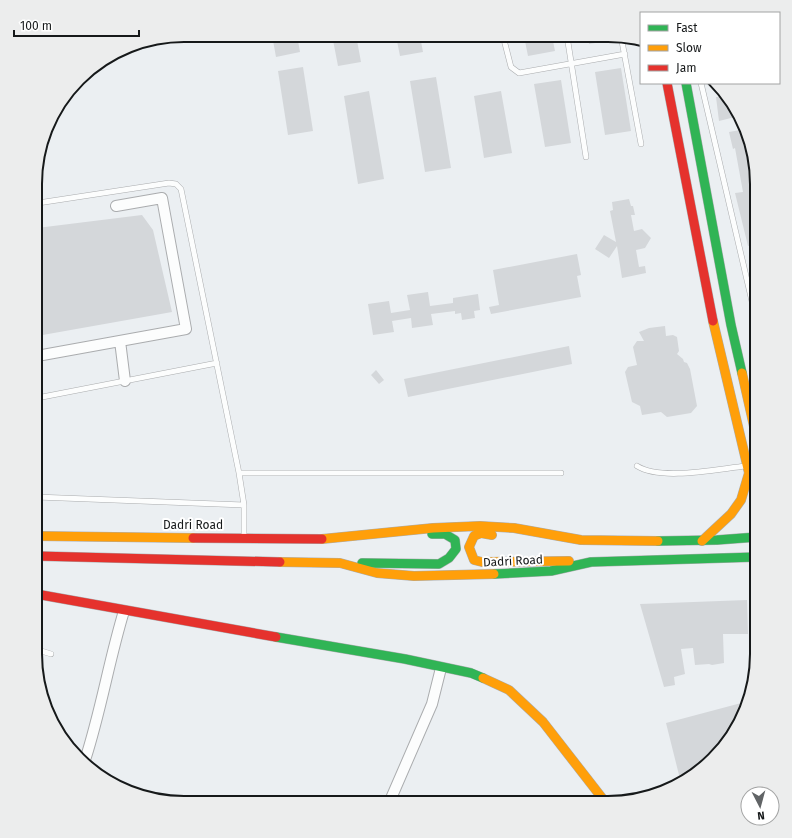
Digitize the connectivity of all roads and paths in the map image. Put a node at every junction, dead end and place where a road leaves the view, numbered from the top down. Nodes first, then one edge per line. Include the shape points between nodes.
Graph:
1 (504, 42) edge
2 (568, 42) edge
3 (623, 43) edge
4 (625, 54) junction
5 (572, 63) junction
6 (667, 84) edge
7 (686, 84) edge
8 (701, 84) edge
9 (641, 144) dead end
10 (586, 157) dead end
11 (42, 202) edge
12 (116, 206) dead end
13 (750, 293) edge
14 (120, 341) junction
15 (42, 355) edge
16 (217, 363) junction
17 (125, 380) junction
18 (42, 397) edge
19 (750, 411) edge
20 (750, 416) edge
21 (736, 418) junction
22 (637, 466) dead end
23 (747, 466) junction
24 (238, 473) junction
25 (561, 473) dead end
26 (42, 498) edge
27 (244, 505) junction
28 (42, 536) edge
29 (244, 538) junction
30 (350, 538) junction
31 (750, 538) edge
32 (582, 540) junction
33 (702, 541) junction
34 (42, 556) edge
35 (750, 557) edge
36 (591, 562) junction
37 (340, 563) junction
38 (42, 595) edge
39 (124, 611) junction
40 (42, 651) edge
41 (51, 654) dead end
42 (441, 668) junction
43 (86, 757) edge
44 (392, 796) edge
45 (600, 796) edge

1 - 5 lane via 508,60 514,71 520,73
2 - 5 lane
3 - 4 lane
4 - 5 lane
4 - 9 lane
5 - 10 lane
6 - 21 main road via 714,326
7 - 19 main road via 731,325
8 - 13 lane
11 - 16 lane via 169,182 176,184 184,197
12 - 14 street via 162,198 186,329
14 - 15 street
14 - 17 street
16 - 17 lane
16 - 24 lane
17 - 18 lane
20 - 21 main road
21 - 23 main road
22 - 23 lane via 645,471 661,474
23 - 33 main road via 749,473 741,500
24 - 25 lane
24 - 27 lane
26 - 27 lane
27 - 29 lane
28 - 29 main road, Dadri Road
29 - 30 main road, Dadri Road
30 - 32 main road, Dadri Road via 438,527 504,527
30 - 37 main road, Dadri Road via 445,534 453,539 456,547 454,555 447,562 439,564
31 - 33 main road, Dadri Road
32 - 33 main road, Dadri Road
32 - 36 main road, Dadri Road via 536,539 481,533 474,536 469,547 474,560 482,562
34 - 37 main road, Dadri Road
35 - 36 main road, Dadri Road
36 - 37 main road, Dadri Road via 551,571 414,576 377,573
38 - 39 main road
39 - 42 main road
39 - 43 street
40 - 41 lane
42 - 44 street via 432,704
42 - 45 main road via 471,673 508,690 542,722

